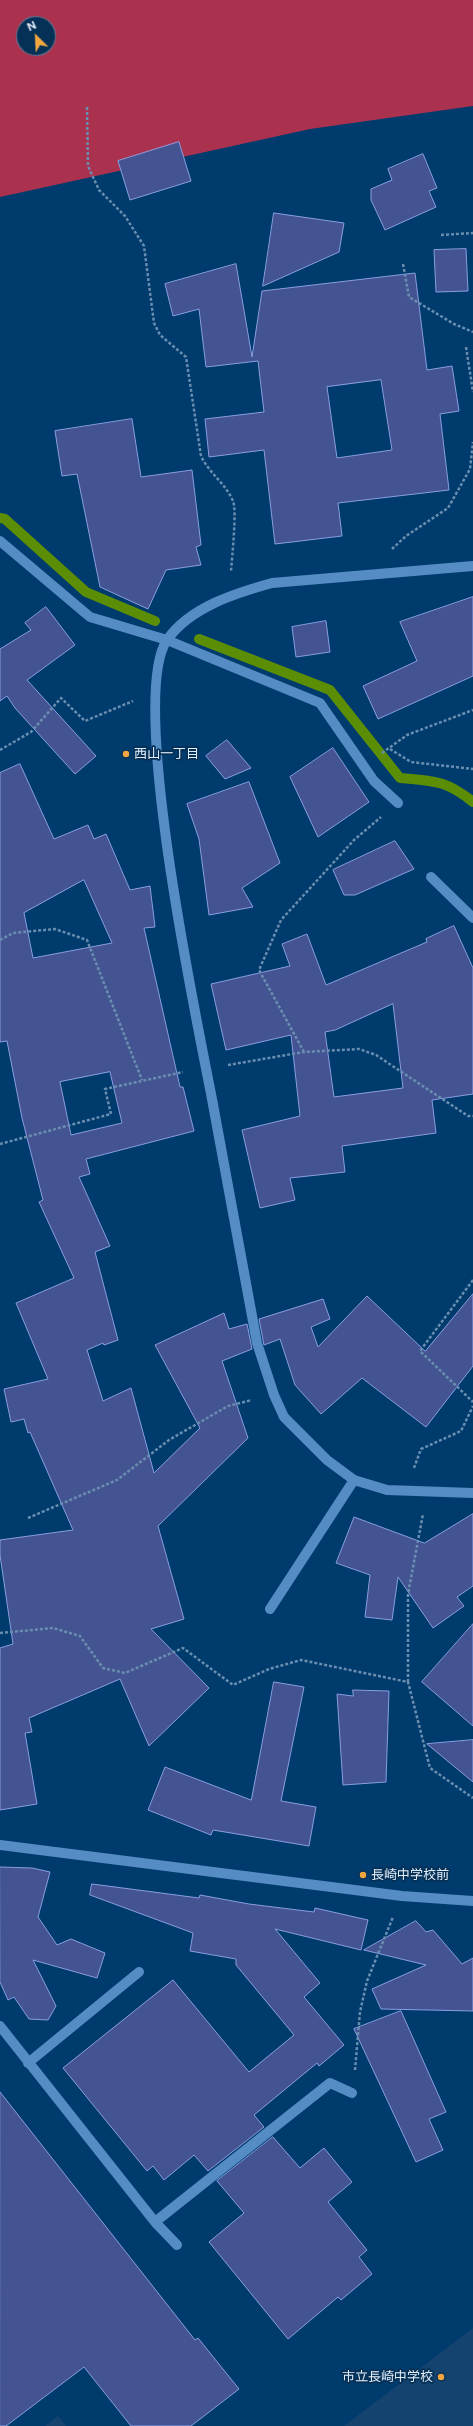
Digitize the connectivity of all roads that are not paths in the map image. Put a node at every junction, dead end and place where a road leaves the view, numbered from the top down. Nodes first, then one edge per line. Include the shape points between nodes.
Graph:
1 (0, 541) edge
2 (473, 566) edge
3 (167, 640) junction
4 (398, 803) road end
5 (431, 877) dead end
6 (473, 918) edge
7 (354, 1480) junction
8 (473, 1493) edge
9 (270, 1609) dead end
10 (0, 1845) edge
11 (473, 1901) edge
12 (139, 1972) dead end
13 (0, 2026) edge
14 (28, 2062) junction
15 (352, 2093) road end
16 (155, 2222) junction
17 (177, 2245) dead end

1 - 3 street via 90,617
2 - 3 street via 272,583 231,596 189,619
3 - 4 street via 320,703 374,781
3 - 7 street via 160,657 155,700 164,820 180,928 257,1343 284,1417 327,1460
5 - 6 street
7 - 8 street via 387,1490
7 - 9 street
10 - 11 street via 402,1896
12 - 14 street
13 - 14 street
14 - 16 street
15 - 16 street via 330,2083
16 - 17 street

